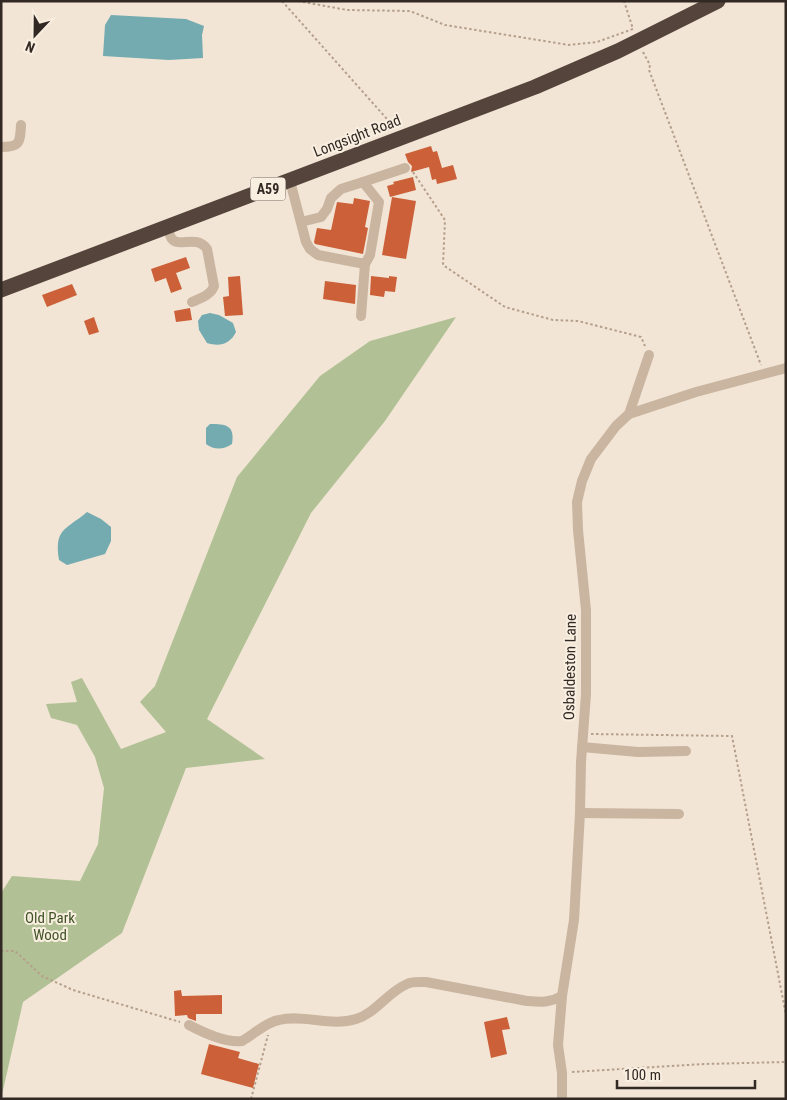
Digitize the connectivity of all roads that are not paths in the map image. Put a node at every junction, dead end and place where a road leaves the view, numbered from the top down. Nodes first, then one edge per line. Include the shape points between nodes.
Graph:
1 (718, 1) edge
2 (21, 126) dead end
3 (1, 147) edge
4 (405, 168) road end
5 (290, 181) junction
6 (363, 182) junction
7 (301, 222) junction
8 (167, 227) junction
9 (365, 264) junction
10 (1, 290) edge
11 (192, 302) dead end
12 (360, 316) dead end
13 (649, 355) road end
14 (786, 368) edge
15 (629, 414) junction
16 (582, 747) junction
17 (686, 751) dead end
18 (580, 813) junction
19 (679, 814) dead end
20 (562, 996) junction
21 (189, 1025) road end
22 (562, 1099) edge

1 - 5 highway, Longsight Road / A59 via 536,87
2 - 3 street via 19,142 15,146
4 - 6 street
5 - 7 street
5 - 8 highway, Longsight Road / A59
6 - 7 street via 347,187 331,198 321,216
6 - 9 street via 379,202 370,255
7 - 9 street via 310,250 318,255
8 - 10 highway, Longsight Road / A59
8 - 11 street via 176,242 199,242 207,249 214,286 208,294
9 - 12 street
13 - 15 street
14 - 15 street, Osbaldeston Lane
15 - 16 street, Osbaldeston Lane via 591,459 577,502 587,647
16 - 17 street via 638,752
16 - 18 street, Osbaldeston Lane
18 - 19 street
18 - 20 street, Osbaldeston Lane via 574,920
20 - 21 street via 554,1001 527,1001 414,982 407,983 357,1019 335,1022 278,1020 242,1041 206,1034
20 - 22 street, Osbaldeston Lane via 558,1045

